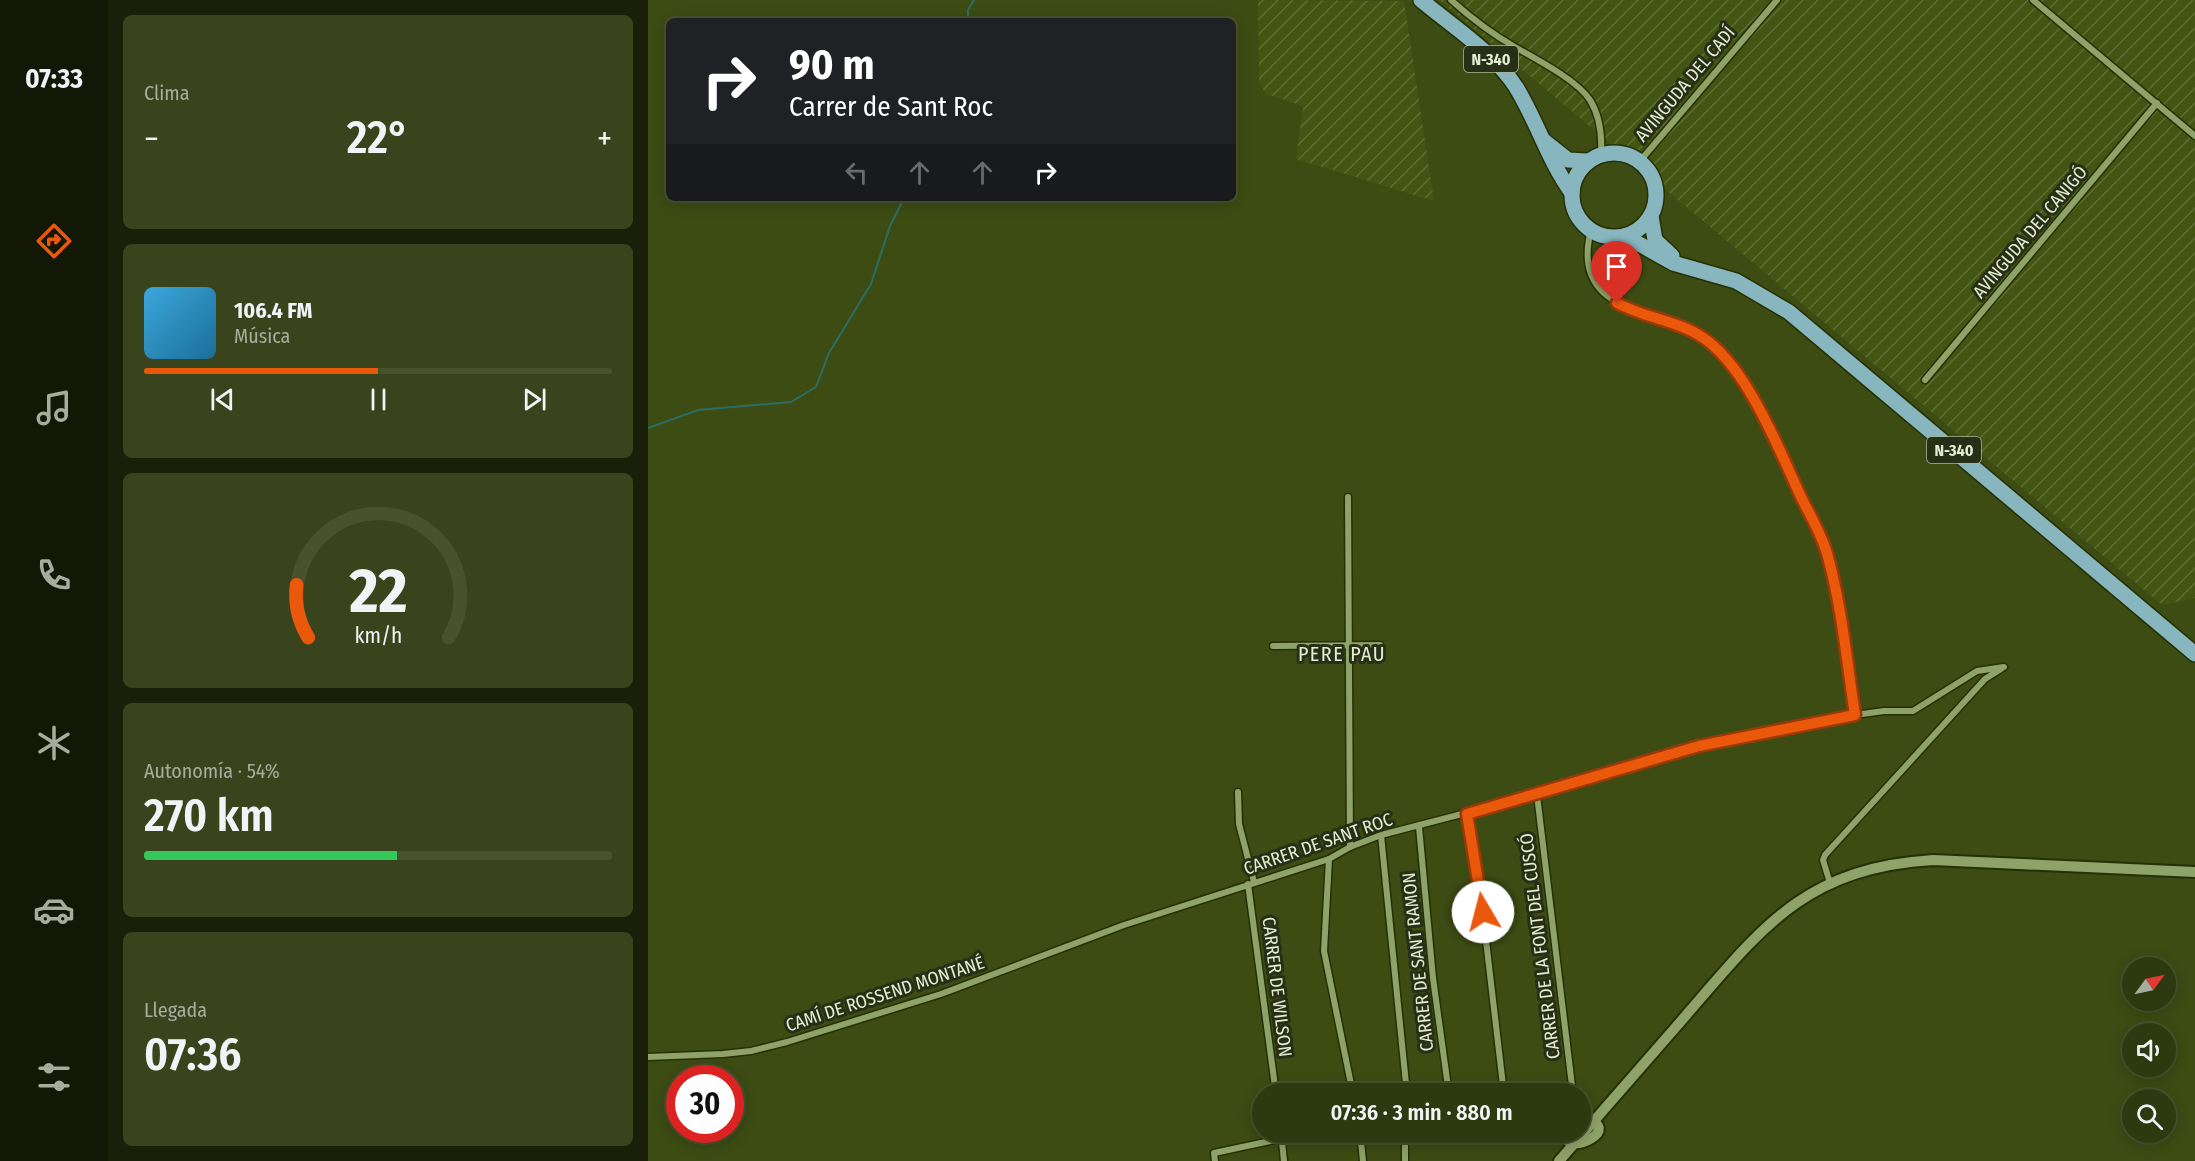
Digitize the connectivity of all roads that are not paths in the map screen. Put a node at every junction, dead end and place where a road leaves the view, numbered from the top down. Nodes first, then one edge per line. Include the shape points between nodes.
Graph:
1 (1421, 0) edge
2 (1451, 0) edge
3 (1777, 0) edge
4 (2033, 0) edge
5 (2157, 104) junction
6 (2195, 136) edge
7 (1540, 137) junction
8 (1601, 154) junction
9 (1640, 160) junction
10 (1587, 162) junction
11 (1572, 193) junction
12 (1651, 216) junction
13 (1591, 230) junction
14 (1625, 236) junction
15 (1700, 269) junction
16 (1925, 380) dead end
17 (1348, 497) dead end
18 (1380, 645) dead end
19 (1273, 646) dead end
20 (1350, 646) junction
21 (2195, 654) edge
22 (1855, 715) junction
23 (1238, 792) dead end
24 (1538, 795) junction
25 (1467, 814) junction
26 (1419, 827) junction
27 (1381, 835) junction
28 (1350, 847) junction
29 (1329, 859) junction
30 (2195, 872) edge
31 (1251, 883) junction
32 (1830, 883) junction
33 (1124, 925) joint
34 (648, 1056) edge
35 (1274, 1083) edge
36 (1351, 1083) edge
37 (1406, 1083) edge
38 (1447, 1083) edge
39 (1503, 1083) edge
40 (1572, 1083) edge
41 (1592, 1123) junction
42 (1252, 1143) edge
43 (1282, 1143) edge
44 (1361, 1143) edge
45 (1405, 1143) edge
46 (1568, 1143) edge
47 (1570, 1149) junction
48 (1215, 1161) edge
49 (1284, 1161) edge
50 (1363, 1161) edge
51 (1405, 1161) edge
52 (1559, 1161) edge

1 - 7 main road, N-340 via 1494,62 1514,85
2 - 8 street via 1497,36 1543,60 1590,99 1603,133
3 - 9 street, AVINGUDA DEL CADÍ
4 - 5 street
5 - 6 street
5 - 16 street, AVINGUDA DEL CANIGÓ
7 - 10 main road, N-340 via 1568,160
7 - 11 main road, N-340
8 - 9 main road via 1621,153
8 - 10 main road
9 - 12 main road, N-340 via 1655,180 1656,205
10 - 11 main road via 1574,181
11 - 13 main road, N-340 via 1577,214
12 - 14 main road
12 - 15 main road, N-340 via 1653,235 1662,249
13 - 14 main road, N-340 via 1613,237
13 - 22 street via 1586,250 1589,272 1603,295 1631,311 1702,337 1742,378 1828,556
14 - 15 main road, N-340 via 1673,263
15 - 21 main road, N-340 via 1749,286 1798,319
17 - 20 street
18 - 20 street
19 - 20 street
20 - 28 street
22 - 24 street, CARRER DE SANT ROC via 1699,746
22 - 32 street, CARRER DE SANT ROC via 1913,711 1977,672 2004,667 1985,679 1825,855
23 - 31 street, CARRER DE WILSON via 1239,824
24 - 25 street, CARRER DE SANT ROC
24 - 40 street, CARRER DE LA FONT DEL CUSCÓ
25 - 26 street, CARRER DE SANT ROC
25 - 39 street via 1480,889
26 - 27 street, CARRER DE SANT ROC
26 - 38 street, CARRER DE SANT RAMON
27 - 28 street, CARRER DE SANT ROC
27 - 37 street
28 - 29 street, CARRER DE SANT ROC
29 - 31 street, CARRER DE SANT ROC
29 - 36 street via 1324,951
30 - 32 street via 1933,860 1871,868
31 - 33 street, CARRER DE SANT ROC
31 - 35 street, CARRER DE WILSON
32 - 41 street via 1762,929
33 - 34 street, CAMÍ DE ROSSEND MONTANÉ via 984,980 787,1042 723,1054
41 - 47 street
41 - 47 street via 1598,1139 1592,1149 1581,1153
42 - 48 street via 1214,1153
43 - 49 street
44 - 50 street
45 - 51 street
46 - 47 street
47 - 52 street

